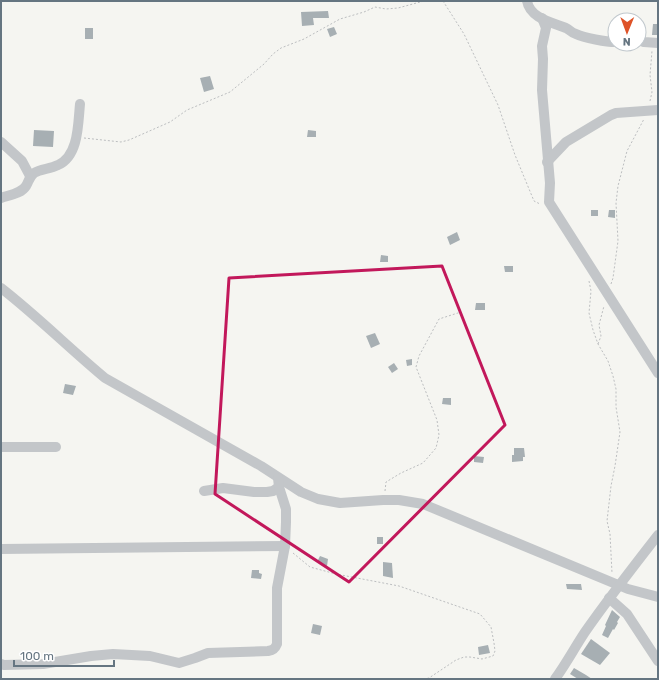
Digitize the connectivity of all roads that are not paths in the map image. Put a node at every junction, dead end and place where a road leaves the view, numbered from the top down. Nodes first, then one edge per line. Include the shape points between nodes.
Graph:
1 (526, 1) edge
2 (542, 18) junction
3 (607, 41) edge
4 (80, 104) dead end
5 (653, 110) edge
6 (1, 142) edge
7 (547, 162) junction
8 (30, 176) junction
9 (1, 198) edge
10 (1, 288) edge
11 (658, 373) edge
12 (1, 447) edge
13 (56, 447) dead end
14 (279, 483) junction
15 (204, 491) dead end
16 (658, 536) edge
17 (285, 546) junction
18 (1, 549) edge
19 (618, 586) junction
20 (658, 597) edge
21 (609, 598) junction
22 (658, 661) edge
23 (1, 664) edge
24 (555, 679) edge

1 - 2 street via 531,10
2 - 3 street via 568,28 576,35
2 - 7 street via 546,28 542,46 542,90
4 - 8 street via 75,144 70,154 58,165
5 - 7 street via 612,114 566,142
6 - 8 street via 22,161
7 - 11 street via 549,202
8 - 9 street via 25,187
10 - 14 street via 105,378 261,466
12 - 13 street
14 - 15 street via 273,491 267,492 223,488
14 - 17 street via 286,509
14 - 19 street via 318,499 340,503 399,500 423,504
16 - 19 street
17 - 18 street
17 - 23 street via 276,588 277,644 273,650 208,653 180,663 150,656 113,654 43,664
19 - 20 street
19 - 21 street
21 - 22 street via 627,614
21 - 24 street

